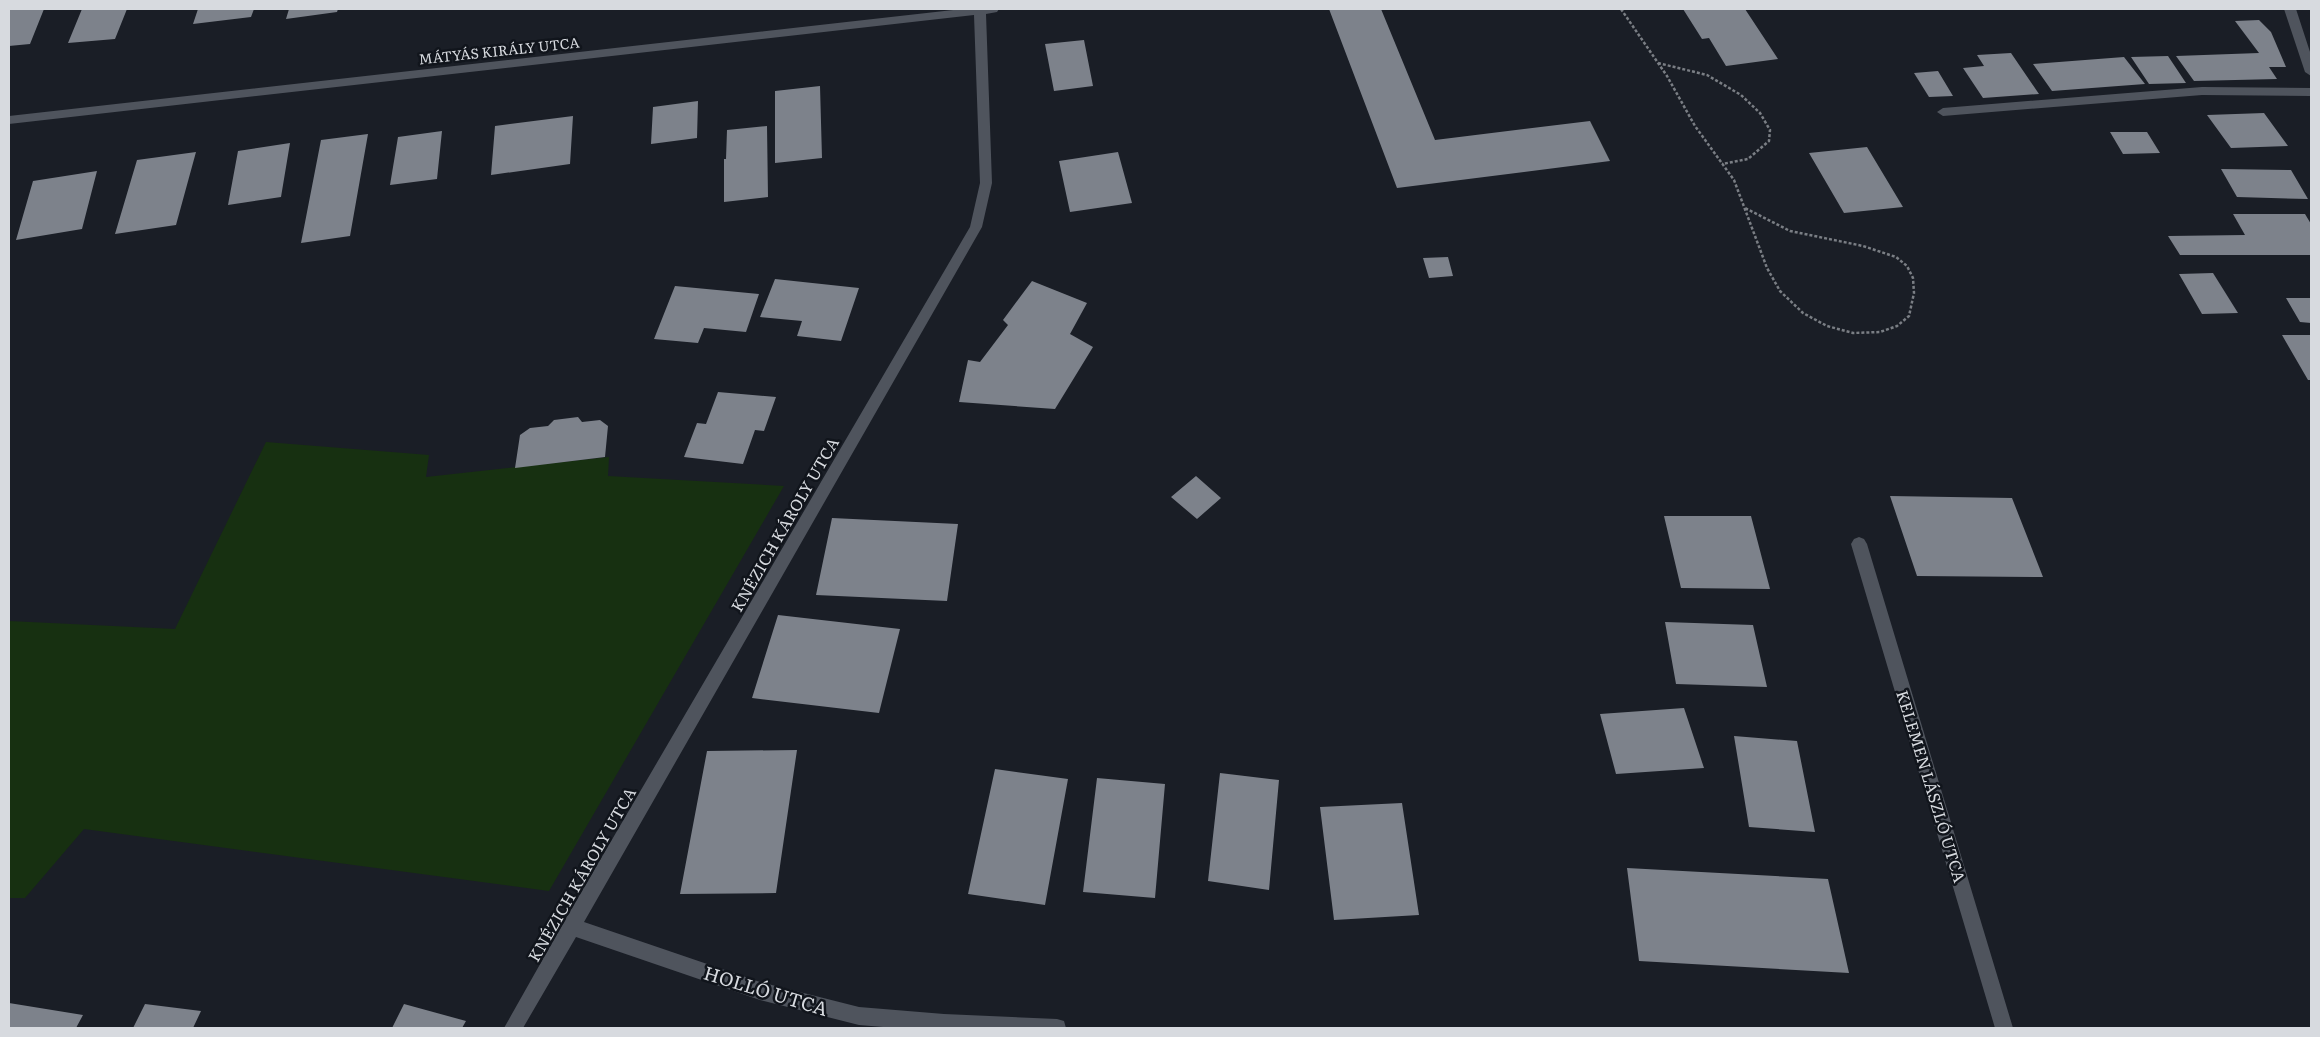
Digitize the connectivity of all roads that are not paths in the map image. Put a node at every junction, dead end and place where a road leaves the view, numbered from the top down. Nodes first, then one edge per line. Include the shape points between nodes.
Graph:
1 (985, 9) edge
2 (2290, 9) edge
3 (2311, 72) edge
4 (2311, 92) edge
5 (1943, 112) dead end
6 (9, 120) edge
7 (1859, 544) dead end
8 (571, 926) junction
9 (513, 1028) edge
10 (1057, 1028) edge
11 (2004, 1028) edge

1 - 6 street, MÁTYÁS KIRÁLY UTCA
1 - 8 street, KNÉZICH KÁROLY UTCA via 986,183 976,227
2 - 3 street
4 - 5 street via 2202,91
7 - 11 street, KELEMEN LÁSZLÓ UTCA
8 - 9 street, KNÉZICH KÁROLY UTCA
8 - 10 street, HOLLÓ UTCA via 760,990 859,1016

